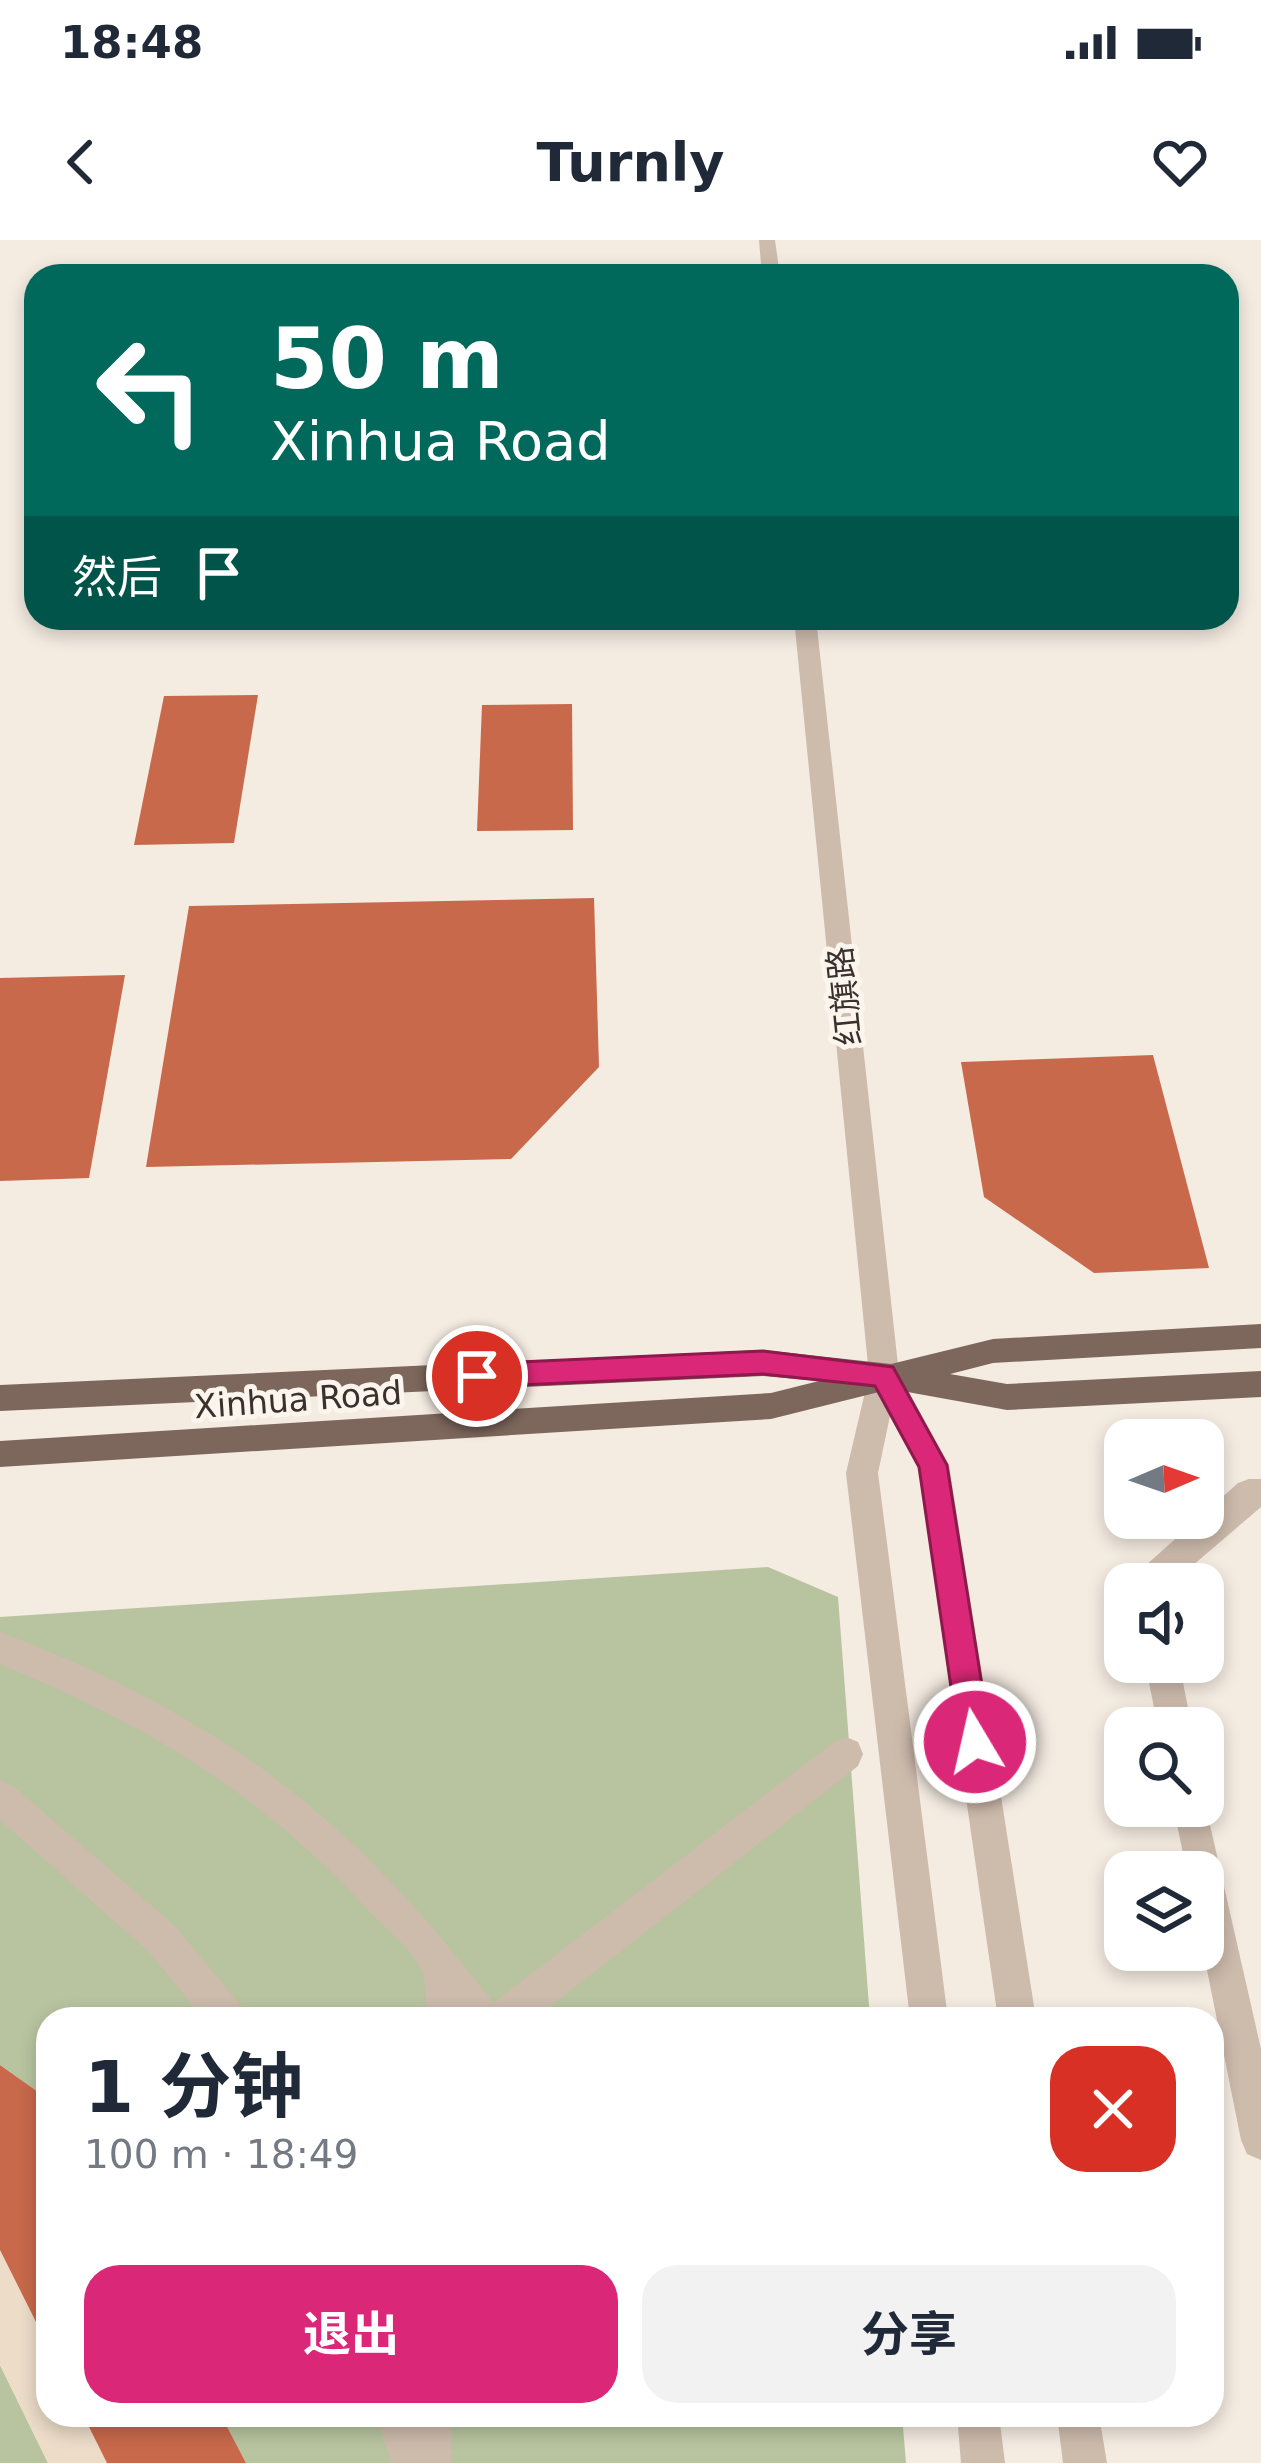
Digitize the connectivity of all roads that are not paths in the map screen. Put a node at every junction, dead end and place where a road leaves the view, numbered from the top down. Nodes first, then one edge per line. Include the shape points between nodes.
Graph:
1 (806, 630) edge
2 (1261, 1336) edge
3 (884, 1375) junction
4 (1261, 1384) edge
5 (0, 1398) edge
6 (0, 1454) edge
7 (1261, 1493) edge
8 (1171, 1563) edge
9 (0, 1648) edge
10 (847, 1754) dead end
11 (0, 1797) edge
12 (1196, 1827) edge
13 (440, 1961) junction
14 (218, 2007) edge
15 (444, 2007) edge
16 (473, 2007) edge
17 (519, 2007) edge
18 (928, 2007) edge
19 (1016, 2007) edge
20 (1261, 2140) edge
21 (401, 2427) edge
22 (430, 2427) edge
23 (978, 2427) edge
24 (1080, 2427) edge
25 (412, 2463) edge
26 (429, 2463) edge
27 (983, 2463) edge
28 (1085, 2463) edge

1 - 3 street, 红旗路
2 - 3 main road, Xinhua Road via 993,1351
3 - 4 main road, Xinhua Road via 1007,1397
3 - 5 main road, Xinhua Road via 763,1363
3 - 6 main road, Xinhua Road via 771,1406
3 - 18 street, 红旗路 via 862,1473
3 - 19 street, 红旗路 via 933,1465
7 - 8 street via 1249,1493
9 - 13 street via 125,1700 237,1767 361,1871
10 - 17 street
11 - 14 street via 162,1939
12 - 20 street
13 - 15 street
13 - 16 street
21 - 25 street
22 - 26 street
23 - 27 street
24 - 28 street

